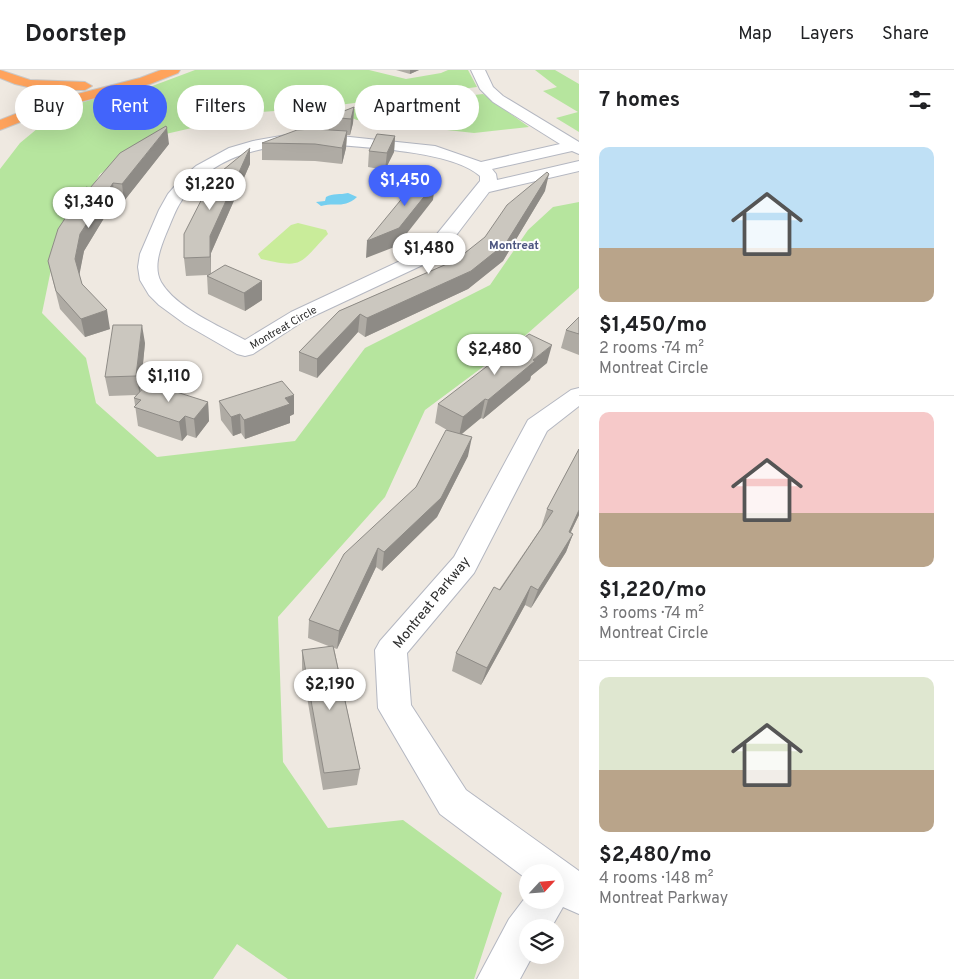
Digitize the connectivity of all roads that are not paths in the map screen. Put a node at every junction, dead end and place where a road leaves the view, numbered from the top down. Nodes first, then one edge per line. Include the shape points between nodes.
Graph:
1 (155, 70) edge
2 (173, 70) edge
3 (478, 70) edge
4 (0, 73) edge
5 (0, 125) edge
6 (576, 148) edge
7 (579, 166) edge
8 (480, 167) junction
9 (484, 188) junction
10 (579, 395) edge
11 (530, 864) edge
12 (540, 909) edge
13 (498, 979) edge

1 - 4 highway via 125,80 73,86 30,83
2 - 5 highway via 145,81 60,102
3 - 6 street via 487,88 498,99
6 - 8 street
7 - 9 street
8 - 9 street via 488,174 489,181
8 - 9 street, Montreat Circle via 435,152 312,138 273,140 237,149 187,182 173,200 148,254 150,280 160,294 186,316 245,349 298,316 422,258 444,238
10 - 11 street, Montreat Parkway via 537,426 464,565 391,650 395,708 453,802
12 - 13 street

